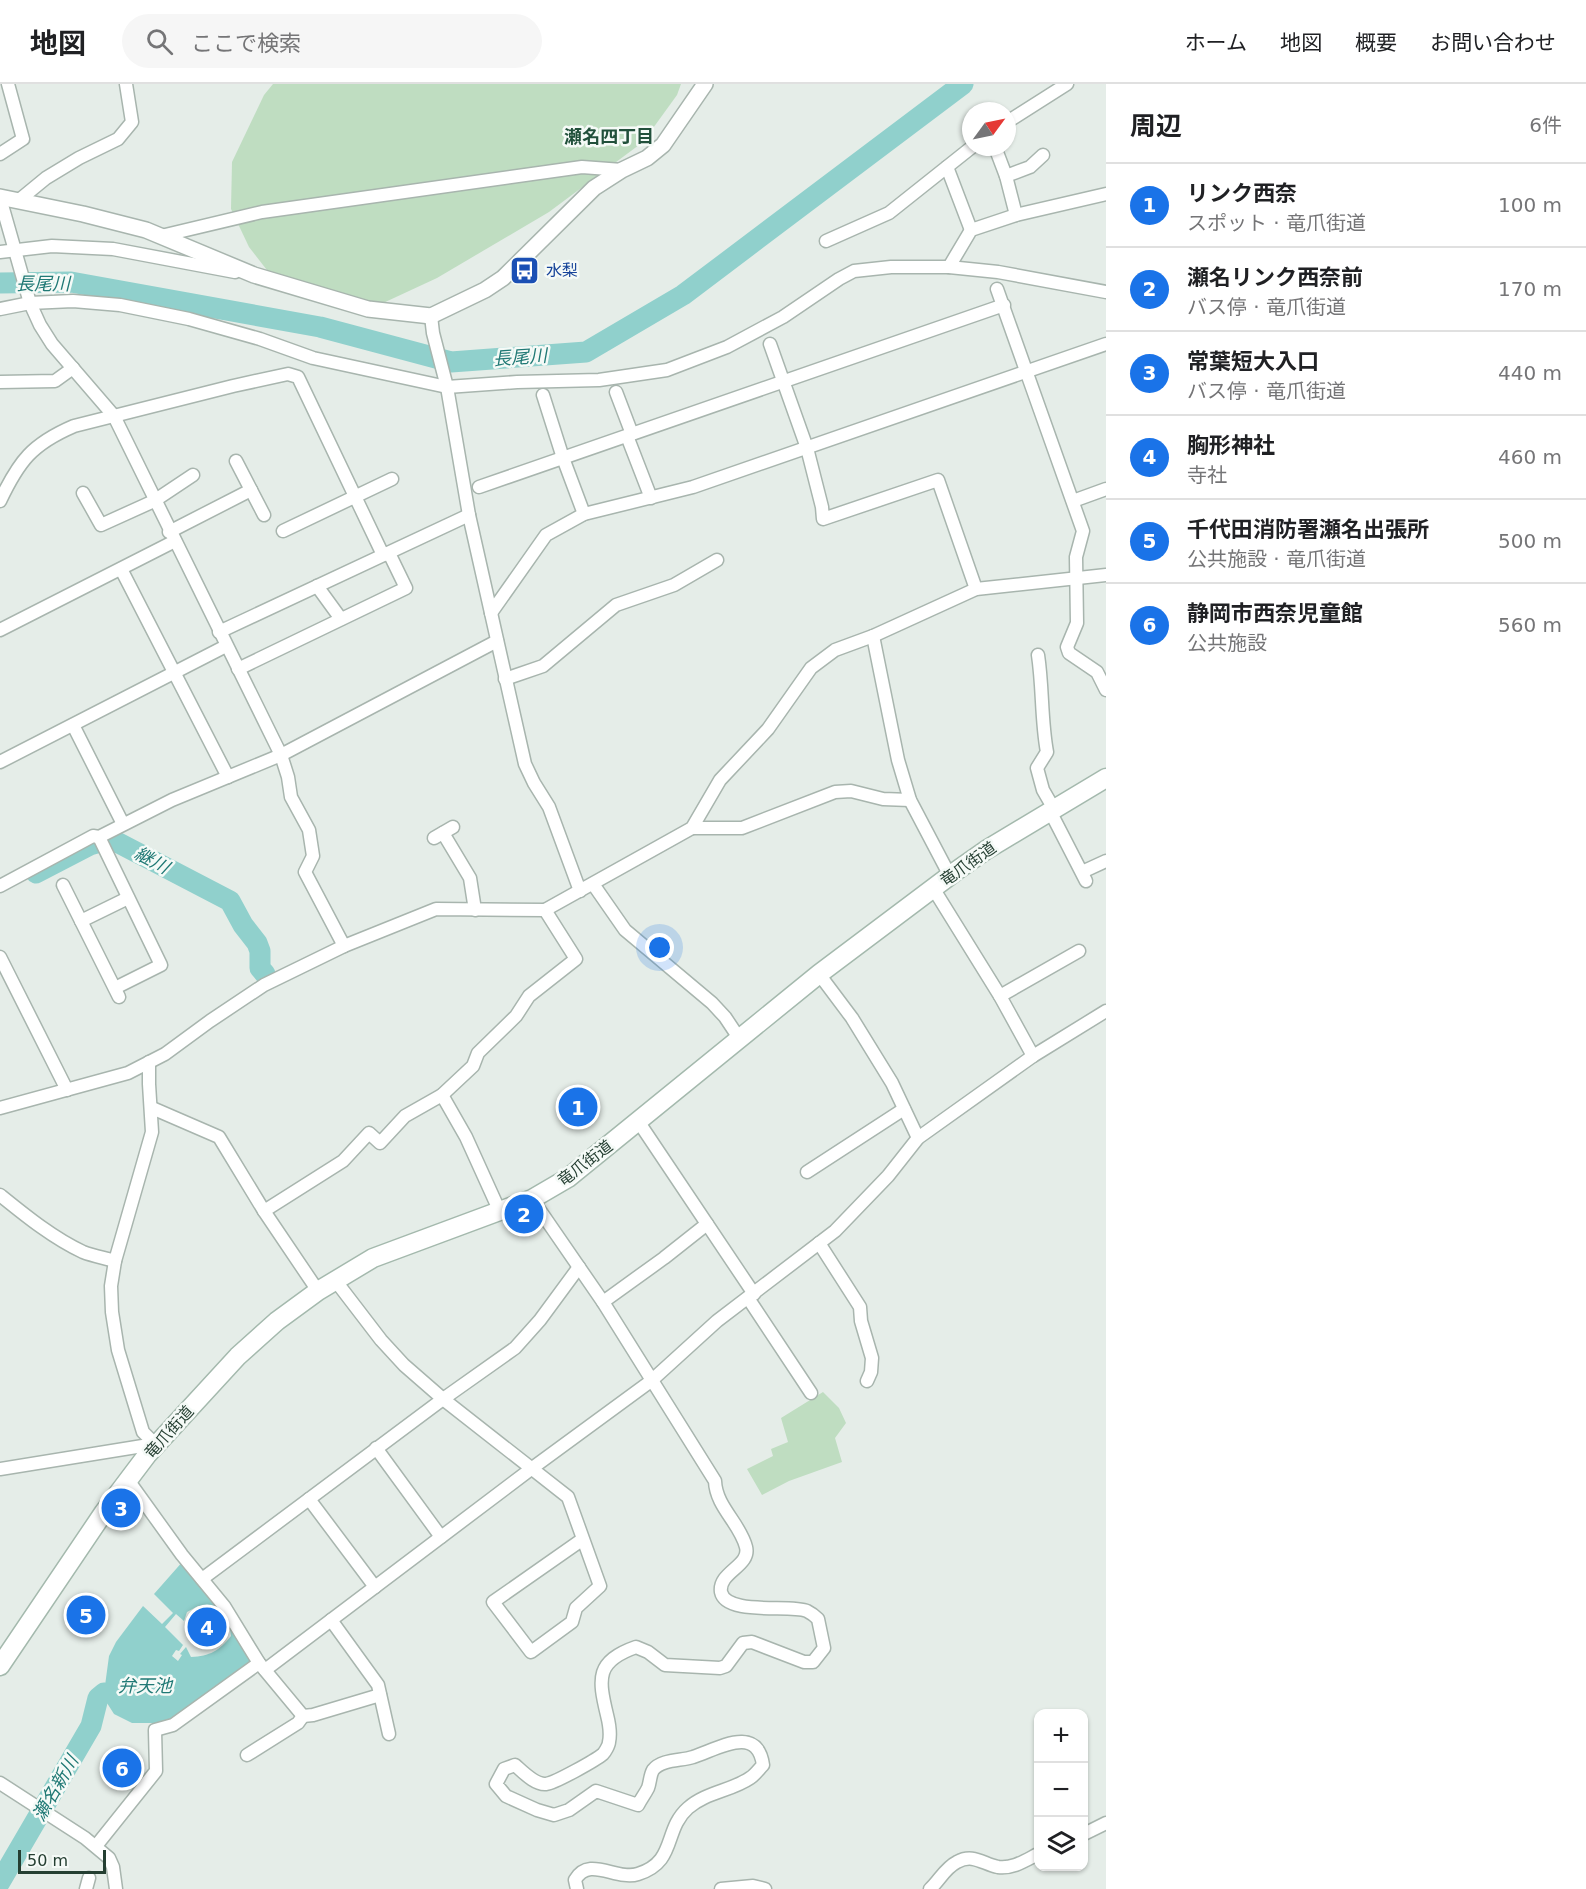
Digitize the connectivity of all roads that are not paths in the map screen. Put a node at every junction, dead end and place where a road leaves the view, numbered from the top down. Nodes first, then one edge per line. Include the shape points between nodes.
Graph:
1 (8, 84) edge
2 (126, 84) edge
3 (705, 84) edge
4 (1067, 84) edge
5 (1016, 116) edge
6 (0, 154) edge
7 (962, 155) edge
8 (1043, 155) dead end
9 (998, 156) edge
10 (947, 167) junction
11 (622, 170) junction
12 (1006, 176) junction
13 (1106, 194) edge
14 (0, 198) edge
15 (18, 201) junction
16 (1016, 215) junction
17 (971, 230) junction
18 (161, 236) junction
19 (826, 241) dead end
20 (0, 252) edge
21 (17, 253) junction
22 (949, 267) junction
23 (254, 275) junction
24 (997, 289) dead end
25 (1106, 292) edge
26 (30, 303) junction
27 (1004, 305) junction
28 (0, 309) edge
29 (431, 316) junction
30 (770, 344) dead end
31 (1106, 344) edge
32 (73, 368) junction
33 (1028, 371) junction
34 (0, 382) edge
35 (445, 382) junction
36 (783, 382) junction
37 (616, 392) dead end
38 (543, 395) dead end
39 (114, 416) junction
40 (630, 435) junction
41 (807, 448) junction
42 (563, 458) junction
43 (236, 461) dead end
44 (193, 475) dead end
45 (392, 479) dead end
46 (479, 488) dead end
47 (251, 489) junction
48 (1106, 489) edge
49 (83, 493) dead end
50 (355, 496) junction
51 (651, 498) junction
52 (0, 501) edge
53 (154, 501) junction
54 (1073, 501) junction
55 (584, 514) junction
56 (264, 515) dead end
57 (469, 515) junction
58 (283, 531) dead end
59 (172, 537) junction
60 (386, 554) junction
61 (717, 560) dead end
62 (121, 569) junction
63 (1106, 575) edge
64 (1077, 577) junction
65 (317, 586) junction
66 (976, 589) junction
67 (490, 614) junction
68 (341, 619) junction
69 (0, 630) edge
70 (219, 632) junction
71 (873, 636) junction
72 (497, 641) junction
73 (226, 646) junction
74 (1038, 655) dead end
75 (238, 669) junction
76 (174, 673) junction
77 (506, 679) junction
78 (1106, 690) edge
79 (73, 725) junction
80 (281, 756) junction
81 (0, 762) edge
82 (228, 777) junction
83 (1106, 778) edge
84 (910, 800) junction
85 (1052, 810) junction
86 (123, 824) junction
87 (692, 828) junction
88 (443, 833) dead end
89 (99, 837) junction
90 (1106, 861) edge
91 (950, 876) junction
92 (593, 884) junction
93 (63, 885) dead end
94 (0, 886) edge
95 (933, 888) junction
96 (580, 891) junction
97 (128, 898) junction
98 (475, 910) junction
99 (544, 910) junction
100 (81, 921) junction
101 (344, 946) junction
102 (1079, 951) dead end
103 (0, 957) edge
104 (819, 974) junction
105 (5, 978) edge
106 (999, 996) junction
107 (1106, 1011) edge
108 (739, 1038) junction
109 (1033, 1056) junction
110 (149, 1062) junction
111 (67, 1090) junction
112 (442, 1095) junction
113 (0, 1108) edge
114 (152, 1108) junction
115 (904, 1109) junction
116 (638, 1121) junction
117 (918, 1138) junction
118 (807, 1172) dead end
119 (0, 1195) edge
120 (532, 1199) junction
121 (264, 1211) junction
122 (500, 1212) junction
123 (707, 1224) junction
124 (819, 1243) junction
125 (116, 1261) junction
126 (579, 1267) junction
127 (335, 1280) junction
128 (318, 1291) junction
129 (751, 1296) junction
130 (603, 1302) junction
131 (651, 1381) junction
132 (867, 1381) dead end
133 (811, 1393) dead end
134 (443, 1399) junction
135 (156, 1444) junction
136 (376, 1449) junction
137 (0, 1469) edge
138 (531, 1469) junction
139 (128, 1480) junction
140 (309, 1499) junction
141 (441, 1537) junction
142 (583, 1539) junction
143 (202, 1579) junction
144 (375, 1587) junction
145 (331, 1620) junction
146 (0, 1666) edge
147 (262, 1666) junction
148 (380, 1695) junction
149 (303, 1716) junction
150 (389, 1734) dead end
151 (247, 1755) dead end
152 (0, 1783) edge
153 (1106, 1823) edge
154 (1088, 1832) edge
155 (96, 1846) junction
156 (1034, 1856) edge
157 (116, 1889) edge
158 (577, 1889) edge
159 (721, 1889) edge
160 (765, 1889) edge
161 (930, 1889) edge

1 - 6 street via 23,139
2 - 15 street via 132,122 118,139 46,178
3 - 11 street via 663,145
4 - 5 street
7 - 10 street
8 - 12 street via 1030,167
9 - 12 street
10 - 17 street
10 - 19 street via 889,213
11 - 18 street via 582,167 262,212
11 - 29 street via 594,188 502,278
12 - 16 street
13 - 16 street
14 - 15 street
14 - 21 street
15 - 18 street
16 - 17 street
17 - 22 street
18 - 23 street
20 - 21 street
21 - 23 street via 52,246 113,249
21 - 26 street
22 - 25 street
22 - 35 street via 855,271 727,347 667,370 599,380
23 - 29 street via 368,309
24 - 27 street
26 - 28 street
26 - 32 street via 52,344
26 - 35 street via 120,305 189,319 313,358
27 - 33 street
27 - 36 street
29 - 35 street
30 - 36 street
31 - 33 street
32 - 34 street via 55,381
32 - 39 street
33 - 41 street
33 - 54 street
35 - 57 street
36 - 40 street
36 - 41 street
37 - 40 street
38 - 42 street
39 - 50 street via 288,374 298,377
39 - 52 street via 66,430 32,451 13,473
39 - 53 street
40 - 42 street
40 - 51 street
41 - 51 street
41 - 66 street via 823,519 938,480
42 - 46 street
42 - 55 street
43 - 47 street
44 - 53 street
45 - 50 street
47 - 56 street
47 - 59 street
48 - 54 street
49 - 53 street via 101,525
50 - 58 street
50 - 60 street
51 - 55 street
53 - 59 street
54 - 64 street via 1083,531 1076,556
55 - 67 street via 546,535
57 - 60 street
57 - 67 street
59 - 62 street
59 - 70 street
60 - 65 street
60 - 68 street via 406,588
61 - 77 street via 674,585 616,605 543,666
62 - 69 street
62 - 76 street
63 - 64 street
64 - 66 street
64 - 78 street via 1077,623 1067,647 1069,653 1096,672
65 - 68 street
65 - 70 street
66 - 71 street
67 - 72 street
68 - 75 street
70 - 73 street
71 - 84 street
71 - 87 street via 835,650 811,668 768,729 720,780
72 - 77 street
72 - 80 street
73 - 75 street
73 - 76 street
74 - 85 street via 1047,752 1037,768
75 - 80 street
76 - 79 street
76 - 82 street
77 - 96 street via 525,764 549,807
79 - 81 street
79 - 86 street
80 - 82 street
80 - 101 street via 291,796 309,830 313,856 305,872
82 - 86 street
83 - 85 main road, 竜爪街道
84 - 87 street via 835,792 742,828
84 - 91 street
85 - 90 street via 1084,876
85 - 91 main road, 竜爪街道
86 - 89 street
87 - 92 street
88 - 98 street via 470,878
89 - 94 street via 93,836
89 - 97 street
91 - 95 main road, 竜爪街道
92 - 96 street
92 - 108 street via 625,930 712,1003
93 - 100 street
95 - 104 main road, 竜爪街道
95 - 106 street
96 - 99 street
97 - 100 street
97 - 100 street via 161,965 117,992
98 - 99 street
98 - 101 street via 436,909
99 - 112 street via 576,959 529,996 516,1016 478,1053 473,1066
101 - 110 street via 264,985
102 - 106 street
103 - 105 street
104 - 108 main road, 竜爪街道
104 - 115 street via 852,1018
105 - 111 street
106 - 109 street
107 - 109 street
108 - 116 main road, 竜爪街道
109 - 117 street
110 - 111 street via 128,1073
110 - 114 street
111 - 113 street
112 - 121 street via 405,1116 380,1143 369,1133 343,1161
112 - 122 street
114 - 121 street via 219,1137
114 - 125 street via 152,1132
115 - 117 street
115 - 118 street
116 - 120 main road, 竜爪街道 via 568,1178
116 - 123 street
117 - 124 street via 888,1176
119 - 125 street via 71,1245
120 - 122 main road, 竜爪街道
120 - 126 street
121 - 128 street
122 - 127 main road, 竜爪街道 via 373,1258
123 - 129 street
123 - 130 street
124 - 129 street
124 - 132 street via 860,1307 872,1358
125 - 135 street via 111,1286 118,1350 143,1432
126 - 130 street
126 - 134 street via 515,1348
127 - 128 main road, 竜爪街道
127 - 134 street via 381,1340
128 - 135 main road, 竜爪街道 via 238,1356
129 - 131 street
129 - 133 street
130 - 131 street
131 - 138 street
131 - 158 street via 715,1481 715,1494 747,1547 745,1558 723,1581 724,1600 766,1609 806,1610 818,1619 824,1648 813,1662 804,1662 752,1641 743,1643 726,1666 720,1668 665,1665 636,1647 615,1656 608,1663 600,1685 609,1726 604,1753 545,1784 515,1766 504,1769 496,1784 506,1796 554,1815 569,1810 596,1791 638,1805 653,1770 659,1766 736,1741 755,1747 763,1765 750,1779 698,1800 688,1808 673,1831 668,1851 648,1869 625,1876 587,1868 575,1880
134 - 136 street
134 - 138 street
135 - 137 street
135 - 139 main road, 竜爪街道
136 - 140 street
136 - 141 street
138 - 141 street
138 - 142 street via 568,1497
139 - 143 street
139 - 146 main road, 竜爪街道
140 - 143 street
140 - 144 street
141 - 144 street
142 - 142 street via 600,1586 576,1608 572,1622 531,1652 493,1602
143 - 147 street
144 - 145 street
145 - 147 street
145 - 148 street via 378,1685
147 - 149 street
147 - 155 street via 173,1725 155,1730 156,1771
148 - 149 street
148 - 150 street
149 - 151 street via 298,1724
152 - 155 street
153 - 154 street
155 - 157 street via 109,1858
156 - 161 street via 1013,1866 998,1867 980,1859 959,1860
159 - 160 street

